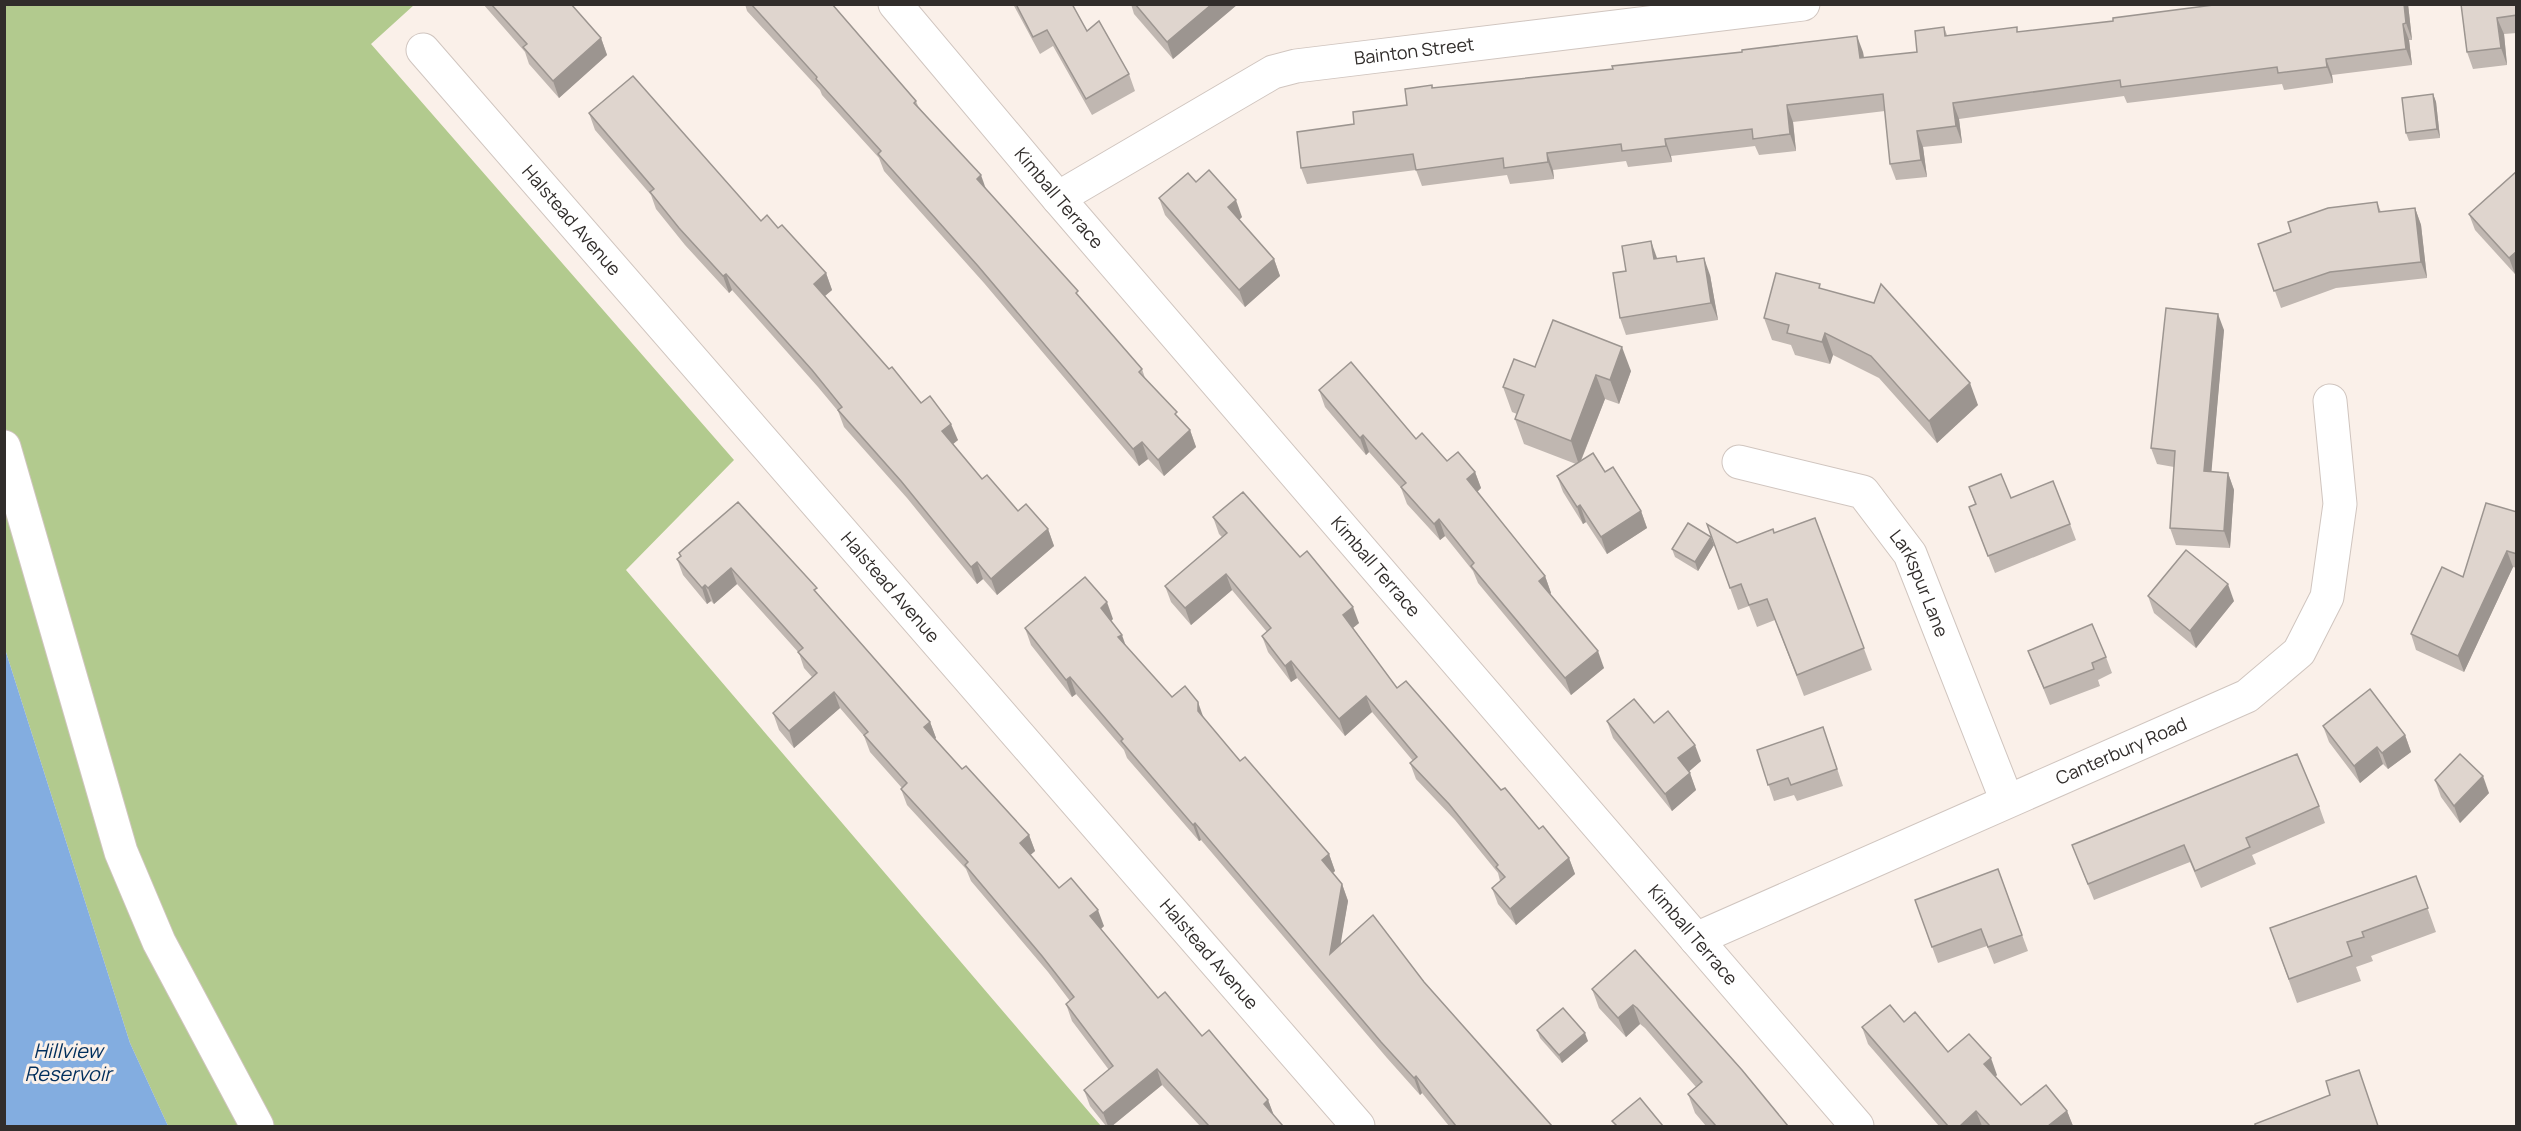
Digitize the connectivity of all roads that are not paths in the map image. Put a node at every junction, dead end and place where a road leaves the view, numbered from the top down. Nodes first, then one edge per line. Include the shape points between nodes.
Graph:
1 (895, 4) edge
2 (1803, 4) edge
3 (423, 50) dead end
4 (1058, 198) junction
5 (2331, 401) dead end
6 (4, 447) edge
7 (1739, 462) dead end
8 (2007, 801) junction
9 (1696, 939) junction
10 (257, 1126) edge
11 (1358, 1126) edge
12 (1857, 1126) edge

1 - 4 street, Kimball Terrace
2 - 4 street, Bainton Street via 1296,66 1273,72
3 - 11 street, Halstead Avenue
4 - 9 street, Kimball Terrace
5 - 8 street, Canterbury Road via 2340,504 2327,597 2299,651 2247,696
6 - 10 street via 122,852 159,942
7 - 8 street, Larkspur Lane via 1863,492 1910,554
8 - 9 street, Canterbury Road
9 - 12 street, Kimball Terrace

